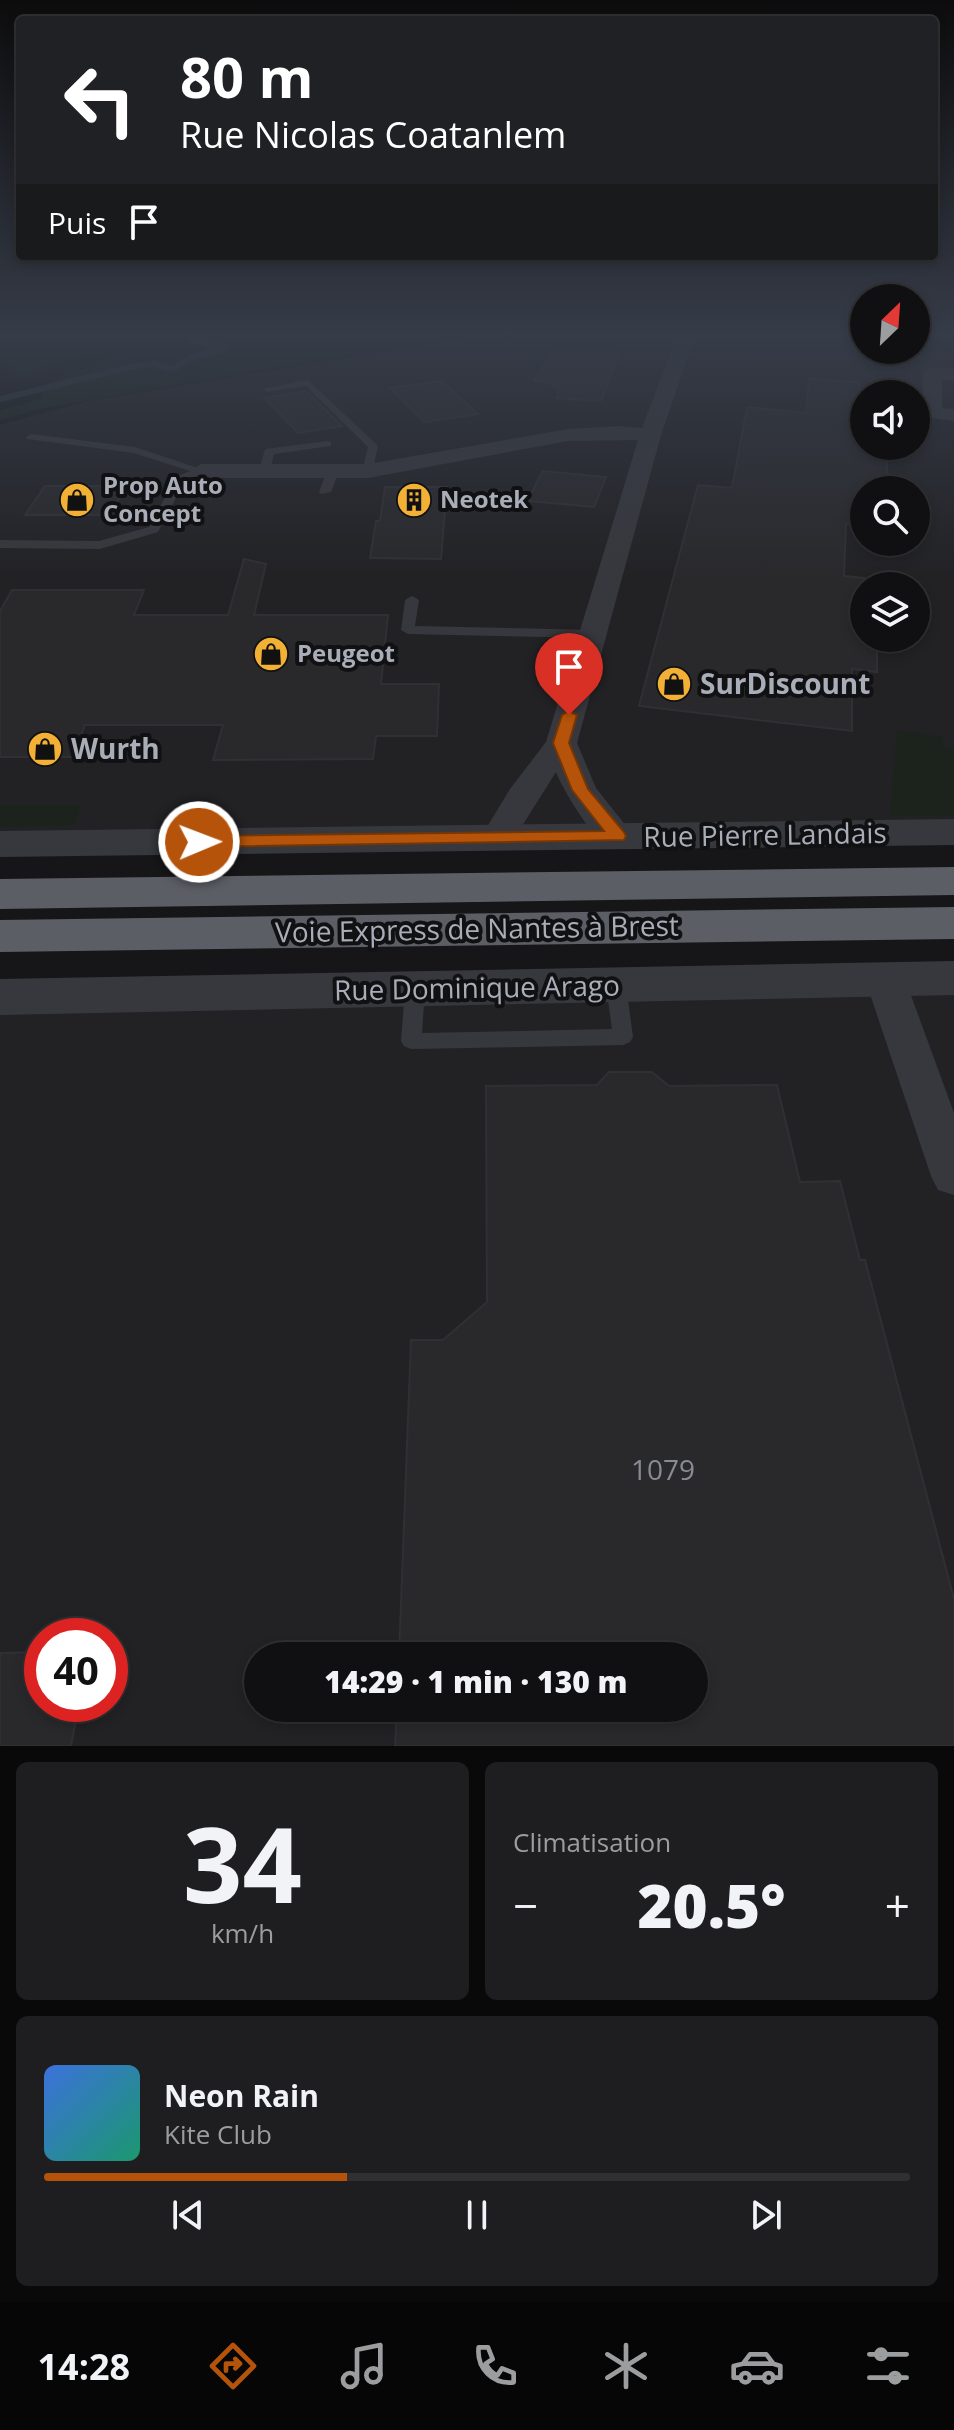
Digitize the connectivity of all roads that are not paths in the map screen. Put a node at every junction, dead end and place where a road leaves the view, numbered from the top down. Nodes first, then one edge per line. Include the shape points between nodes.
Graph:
1 (340, 414) edge
2 (657, 414) edge
3 (650, 435) junction
4 (31, 437) dead end
5 (327, 444) dead end
6 (201, 471) junction
7 (265, 471) junction
8 (368, 471) junction
9 (0, 544) edge
10 (412, 600) dead end
11 (594, 634) junction
12 (561, 743) junction
13 (954, 832) edge
14 (617, 836) junction
15 (498, 837) junction
16 (0, 844) edge
17 (954, 881) edge
18 (0, 894) edge
19 (954, 923) edge
20 (0, 936) edge
21 (954, 978) edge
22 (885, 979) junction
23 (0, 997) edge
24 (954, 1176) edge

1 - 8 lane via 373,446
2 - 3 street
3 - 8 street via 568,435
3 - 11 street
4 - 6 lane via 135,450
5 - 7 lane via 269,451
6 - 7 street
6 - 9 lane via 180,479 154,529 100,545
7 - 8 street via 329,481
10 - 11 lane via 408,630
11 - 12 street
12 - 14 street via 580,790
12 - 15 street
13 - 14 street, Rue Pierre Landais
14 - 15 street, Rue Pierre Landais
15 - 16 street, Rue Pierre Landais
17 - 18 highway, Voie Express de Nantes à Brest
19 - 20 highway, Voie Express de Nantes à Brest
21 - 22 street, Rue Dominique Arago
22 - 23 street, Rue Dominique Arago
22 - 24 street

